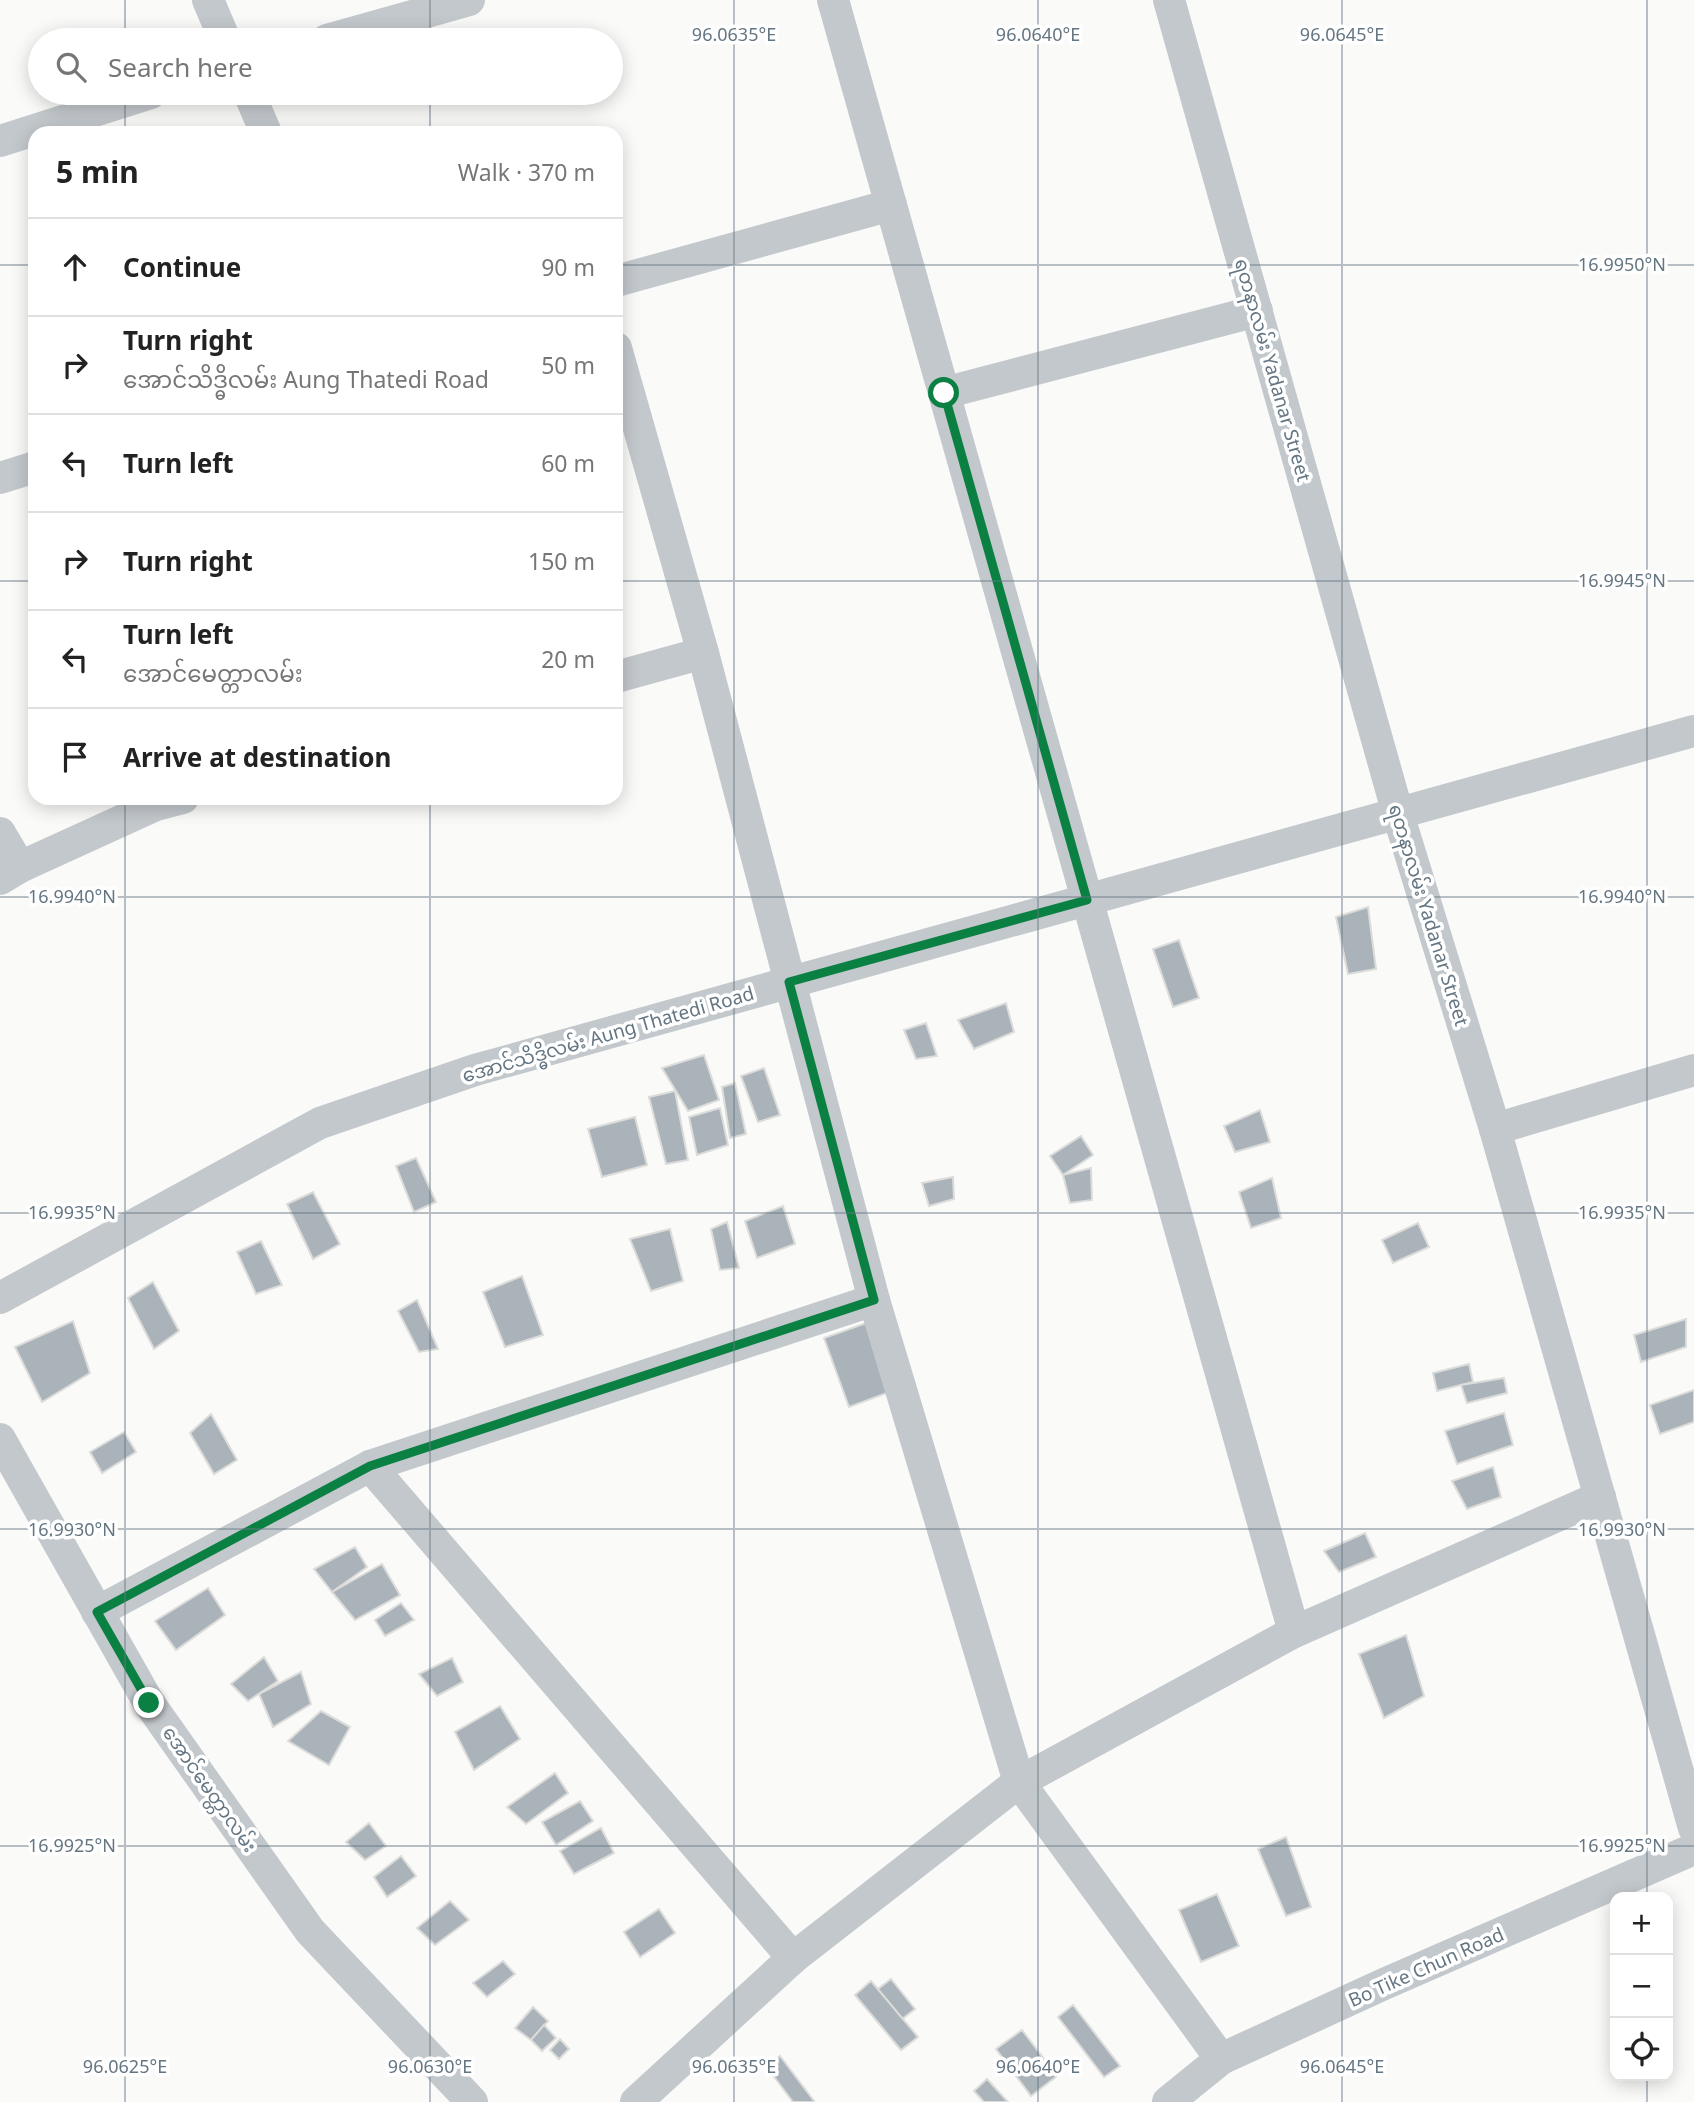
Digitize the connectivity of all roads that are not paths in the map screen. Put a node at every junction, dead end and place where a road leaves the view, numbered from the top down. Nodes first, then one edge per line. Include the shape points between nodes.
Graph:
1 (208, 0) edge
2 (469, 0) edge
3 (833, 0) edge
4 (1169, 0) edge
5 (220, 28) edge
6 (370, 28) edge
7 (113, 105) edge
8 (254, 105) edge
9 (47, 126) edge
10 (263, 126) edge
11 (28, 132) edge
12 (0, 141) edge
13 (891, 205) junction
14 (623, 279) edge
15 (1256, 311) junction
16 (623, 372) edge
17 (944, 393) junction
18 (28, 469) edge
19 (0, 478) edge
20 (704, 653) junction
21 (623, 675) edge
22 (1694, 731) edge
23 (156, 805) edge
24 (1398, 814) junction
25 (0, 833) edge
26 (10, 873) edge
27 (1087, 900) junction
28 (789, 982) junction
29 (1694, 1070) edge
30 (1495, 1129) junction
31 (0, 1298) edge
32 (874, 1300) junction
33 (0, 1439) edge
34 (370, 1466) junction
35 (1600, 1497) junction
36 (97, 1612) junction
37 (1294, 1632) junction
38 (1019, 1782) junction
39 (1694, 1828) edge
40 (1694, 1849) edge
41 (793, 1958) junction
42 (1221, 2059) junction
43 (471, 2102) edge
44 (636, 2102) edge
45 (1168, 2102) edge

1 - 5 street
2 - 6 street
3 - 13 street
4 - 15 street, ရတနာလမ်း Yadanar Street
7 - 9 street
8 - 10 street
11 - 12 street
13 - 14 street
13 - 17 street
15 - 17 street
15 - 24 street, ရတနာလမ်း Yadanar Street
16 - 20 street
17 - 27 street
18 - 19 street
20 - 21 street
20 - 28 street
22 - 24 street, အောင်သိဒ္ဓိလမ်း Aung Thatedi Road
23 - 26 street
24 - 27 street, အောင်သိဒ္ဓိလမ်း Aung Thatedi Road
24 - 30 street, ရတနာလမ်း Yadanar Street
25 - 26 street
27 - 28 street, အောင်သိဒ္ဓိလမ်း Aung Thatedi Road
27 - 37 street
28 - 31 street, အောင်သိဒ္ဓိလမ်း Aung Thatedi Road via 475,1070 320,1124
28 - 32 street
29 - 30 street
30 - 35 street, ရတနာလမ်း Yadanar Street
32 - 34 street
32 - 38 street
33 - 36 street, အောင်မေတ္တာလမ်း
34 - 36 street
34 - 41 street
35 - 37 street
35 - 39 street, ရတနာလမ်း Yadanar Street
36 - 43 street, အောင်မေတ္တာလမ်း via 149,1703 310,1931
37 - 38 street
38 - 41 street
38 - 42 street
40 - 42 street, Bo Tike Chun Road
41 - 44 street
42 - 45 street, Bo Tike Chun Road

